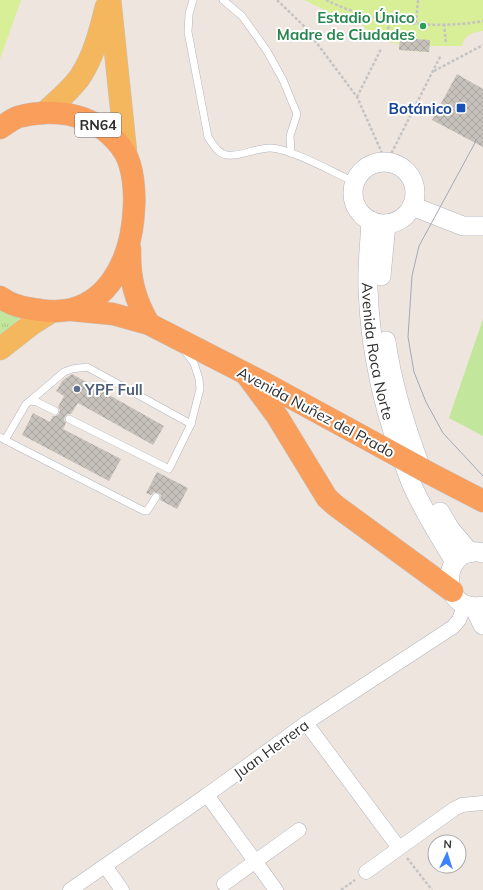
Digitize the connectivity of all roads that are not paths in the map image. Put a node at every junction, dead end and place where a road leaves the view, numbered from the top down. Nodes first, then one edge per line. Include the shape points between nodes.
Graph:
1 (109, 0) edge
2 (194, 0) edge
3 (223, 0) edge
4 (44, 113) junction
5 (6, 120) edge
6 (291, 153) junction
7 (126, 154) junction
8 (355, 182) junction
9 (412, 206) junction
10 (378, 222) junction
11 (483, 226) edge
12 (130, 238) junction
13 (0, 297) edge
14 (61, 311) junction
15 (149, 324) junction
16 (175, 337) junction
17 (0, 349) edge
18 (246, 374) junction
19 (30, 401) junction
20 (56, 411) dead end
21 (69, 419) dead end
22 (191, 424) junction
23 (2, 438) edge
24 (156, 497) dead end
25 (483, 501) edge
26 (469, 556) edge
27 (468, 602) edge
28 (483, 625) edge
29 (306, 722) junction
30 (207, 795) junction
31 (483, 804) edge
32 (299, 830) dead end
33 (399, 848) junction
34 (256, 862) junction
35 (105, 866) junction
36 (366, 872) road end
37 (224, 884) dead end
38 (70, 890) edge
39 (122, 890) edge
40 (276, 890) edge

1 - 4 main road, RN64 via 88,63 74,84
1 - 7 main road, RN64
2 - 6 lane via 189,14 188,32 208,137 216,149 226,155 270,148
3 - 6 lane via 243,13 283,80 296,114 290,136
4 - 5 highway, RN64
4 - 7 highway, RN64 via 66,113 93,122 109,133
6 - 8 lane
7 - 12 highway, RN64 via 133,178 134,197
8 - 9 main road via 367,167 376,163 396,164 405,170 415,186
8 - 10 main road via 353,191 358,209 364,216
9 - 10 main road via 408,213 394,222
9 - 11 main road via 463,226
10 - 26 main road, Avenida Roca Norte via 368,287 380,382 393,430 413,486 426,511
12 - 14 highway, RN64 via 121,265 113,280 102,292 90,301
12 - 15 highway via 131,275 141,311
13 - 14 highway, Avenida Nuñez del Prado via 21,308
14 - 15 highway, Avenida Nuñez del Prado via 113,314
14 - 17 main road, RN64 via 32,324
15 - 16 highway, Avenida Nuñez del Prado
16 - 18 highway, Avenida Nuñez del Prado
16 - 22 lane via 194,363 199,379 200,389
18 - 25 highway, Avenida Nuñez del Prado, bridge
18 - 27 highway via 277,416 327,498
19 - 20 lane
19 - 22 lane via 64,372 87,367
19 - 23 lane
21 - 22 lane via 167,472
23 - 24 lane via 144,512
26 - 27 main road via 451,569 449,576 449,584
27 - 28 main road
27 - 29 street, Juan Herrera via 459,620 452,626
29 - 30 street, Juan Herrera
29 - 33 street
30 - 34 street
30 - 35 street, Juan Herrera
31 - 33 street via 462,805 454,809
32 - 34 street
33 - 36 street
34 - 37 street
34 - 40 street
35 - 38 street, Juan Herrera
35 - 39 street

